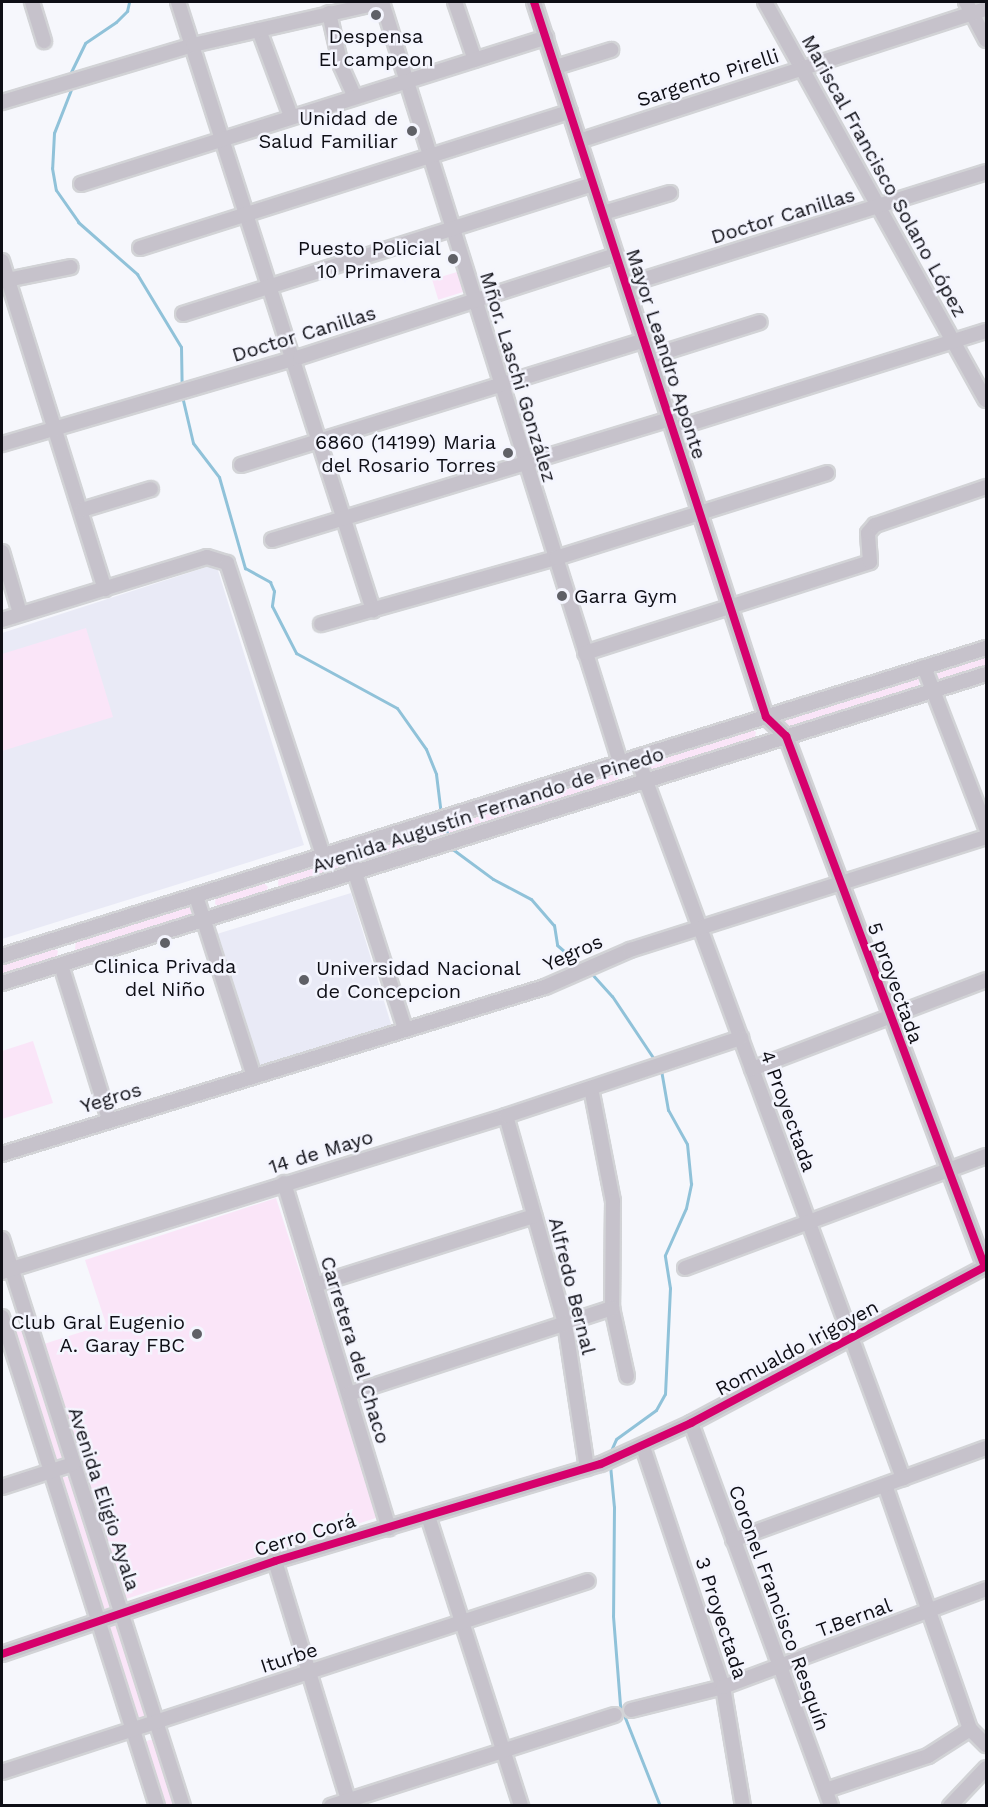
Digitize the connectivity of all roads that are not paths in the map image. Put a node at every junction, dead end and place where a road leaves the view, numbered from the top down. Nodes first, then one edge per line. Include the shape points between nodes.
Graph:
1 (32, 2) edge
2 (178, 2) edge
3 (382, 2) edge
4 (455, 2) edge
5 (534, 2) edge
6 (765, 2) edge
7 (326, 7) edge
8 (975, 8) edge
9 (259, 30) junction
10 (546, 37) junction
11 (987, 40) edge
12 (44, 41) dead end
13 (193, 45) junction
14 (611, 50) dead end
15 (475, 60) junction
16 (555, 67) junction
17 (802, 68) junction
18 (406, 83) junction
19 (354, 95) junction
20 (2, 102) edge
21 (570, 112) junction
22 (291, 116) junction
23 (222, 138) junction
24 (579, 141) junction
25 (428, 157) junction
26 (987, 172) edge
27 (81, 184) dead end
28 (593, 184) junction
29 (670, 193) dead end
30 (879, 206) junction
31 (246, 211) junction
32 (603, 213) junction
33 (451, 229) junction
34 (140, 248) dead end
35 (616, 255) junction
36 (2, 261) edge
37 (71, 267) dead end
38 (4, 280) edge
39 (268, 285) junction
40 (626, 285) junction
41 (474, 301) junction
42 (183, 314) dead end
43 (760, 322) dead end
44 (987, 331) edge
45 (644, 340) junction
46 (954, 342) junction
47 (649, 357) junction
48 (291, 359) junction
49 (499, 383) junction
50 (987, 400) edge
51 (671, 424) junction
52 (56, 428) junction
53 (318, 438) junction
54 (2, 444) edge
55 (525, 463) junction
56 (241, 465) dead end
57 (827, 473) dead end
58 (987, 487) edge
59 (151, 489) dead end
60 (82, 510) junction
61 (700, 514) junction
62 (343, 519) junction
63 (272, 540) dead end
64 (2, 552) edge
65 (556, 558) junction
66 (105, 589) junction
67 (731, 609) junction
68 (373, 610) junction
69 (20, 613) junction
70 (2, 620) edge
71 (321, 624) dead end
72 (987, 648) edge
73 (585, 653) junction
74 (924, 667) junction
75 (987, 674) edge
76 (933, 691) junction
77 (766, 717) junction
78 (786, 736) junction
79 (637, 757) junction
80 (620, 762) junction
81 (646, 780) junction
82 (987, 828) edge
83 (987, 837) edge
84 (346, 848) junction
85 (323, 855) junction
86 (353, 872) junction
87 (841, 883) junction
88 (196, 896) junction
89 (203, 920) junction
90 (700, 927) junction
91 (2, 956) edge
92 (61, 964) junction
93 (987, 980) edge
94 (2, 983) edge
95 (889, 1015) junction
96 (405, 1029) junction
97 (741, 1038) junction
98 (752, 1069) junction
99 (252, 1074) junction
100 (591, 1088) junction
101 (506, 1116) junction
102 (109, 1119) junction
103 (2, 1154) edge
104 (987, 1156) edge
105 (948, 1171) junction
106 (284, 1184) junction
107 (534, 1216) junction
108 (808, 1221) junction
109 (2, 1239) edge
110 (986, 1266) edge
111 (685, 1268) dead end
112 (6, 1271) edge
113 (315, 1285) junction
114 (612, 1308) junction
115 (24, 1314) junction
116 (2, 1319) edge
117 (565, 1323) junction
118 (850, 1337) junction
119 (627, 1376) dead end
120 (348, 1394) junction
121 (691, 1423) junction
122 (643, 1447) junction
123 (987, 1448) edge
124 (621, 1455) joint
125 (72, 1464) junction
126 (587, 1468) junction
127 (51, 1471) junction
128 (903, 1478) junction
129 (885, 1485) junction
130 (2, 1487) edge
131 (428, 1516) junction
132 (389, 1528) junction
133 (733, 1540) junction
134 (274, 1561) junction
135 (588, 1581) dead end
136 (987, 1589) edge
137 (929, 1611) junction
138 (121, 1614) junction
139 (463, 1622) junction
140 (97, 1623) junction
141 (2, 1654) edge
142 (779, 1667) junction
143 (309, 1672) junction
144 (723, 1687) junction
145 (631, 1710) dead end
146 (615, 1715) dead end
147 (153, 1721) junction
148 (970, 1729) junction
149 (133, 1730) junction
150 (987, 1745) edge
151 (504, 1752) junction
152 (987, 1768) edge
153 (2, 1772) edge
154 (826, 1790) junction
155 (350, 1803) edge
156 (157, 1806) edge
157 (183, 1806) edge
158 (331, 1806) edge
159 (521, 1806) edge
160 (743, 1806) edge
161 (831, 1806) edge
162 (950, 1806) edge

1 - 12 street
2 - 13 street
3 - 7 street
3 - 18 street, Mñor. Laschi González
4 - 15 street
5 - 10 street, Mayor Leandro Aponte
6 - 17 street, Mariscal Francisco Solano López
7 - 9 street via 312,17
7 - 19 street via 341,66
8 - 11 street
8 - 17 street, Sargento Pirelli
9 - 13 street
9 - 22 street
10 - 15 street
10 - 16 street, Mayor Leandro Aponte
13 - 20 street
13 - 23 street
14 - 16 street
15 - 18 street
16 - 21 street, Mayor Leandro Aponte
17 - 24 street, Sargento Pirelli
17 - 30 street, Mariscal Francisco Solano López
18 - 19 street
18 - 25 street, Mñor. Laschi González
19 - 22 street
21 - 24 street, Mayor Leandro Aponte
21 - 25 street
22 - 23 street
23 - 27 street
23 - 31 street
24 - 28 street, Mayor Leandro Aponte
25 - 31 street
25 - 33 street, Mñor. Laschi González
26 - 30 street, Doctor Canillas
28 - 32 street, Mayor Leandro Aponte
28 - 33 street
29 - 32 street
30 - 40 street, Doctor Canillas
30 - 46 street, Mariscal Francisco Solano López
31 - 34 street
31 - 39 street
32 - 35 street, Mayor Leandro Aponte
33 - 39 street
33 - 41 street, Mñor. Laschi González
35 - 40 street, Mayor Leandro Aponte
35 - 41 street, Doctor Canillas
36 - 38 street
37 - 38 street
38 - 52 street
39 - 42 street
39 - 48 street
40 - 45 street, Mayor Leandro Aponte
41 - 48 street, Doctor Canillas
41 - 49 street, Mñor. Laschi González
43 - 47 street
44 - 46 street
45 - 47 street, Mayor Leandro Aponte
45 - 49 street
46 - 50 street, Mariscal Francisco Solano López
46 - 51 street
47 - 51 street, Mayor Leandro Aponte
48 - 52 street, Doctor Canillas
48 - 53 street
49 - 53 street
49 - 55 street, Mñor. Laschi González
51 - 55 street
51 - 61 street, Mayor Leandro Aponte
52 - 54 street, Doctor Canillas
52 - 60 street
53 - 56 street
53 - 62 street
55 - 62 street
55 - 65 street, Mñor. Laschi González
57 - 61 street
58 - 67 street via 875,525 868,533 870,562
59 - 60 street
60 - 66 street
61 - 65 street
61 - 67 street, Mayor Leandro Aponte
62 - 63 street
62 - 68 street
64 - 69 street
65 - 68 street
65 - 73 street, Mñor. Laschi González
66 - 69 street
66 - 85 street via 207,557 227,563
67 - 73 street
67 - 77 street, Mayor Leandro Aponte
68 - 71 street
69 - 70 street
72 - 74 street, Avenida Augustín Fernando de Pinedo
73 - 80 street, Mñor. Laschi González
74 - 76 street
74 - 77 street, Avenida Augustín Fernando de Pinedo
75 - 76 street, Avenida Augustín Fernando de Pinedo
76 - 78 street, Avenida Augustín Fernando de Pinedo
76 - 82 street
77 - 78 street, 5 proyectada
77 - 79 street, Avenida Augustín Fernando de Pinedo
78 - 81 street, Avenida Augustín Fernando de Pinedo
78 - 87 street, 5 proyectada
79 - 80 street, Avenida Augustín Fernando de Pinedo
79 - 81 street, 4 Proyectada
80 - 84 street, Avenida Augustín Fernando de Pinedo
81 - 86 street, Avenida Augustín Fernando de Pinedo
81 - 90 street, 4 Proyectada
83 - 87 street, Yegros
84 - 85 street, Avenida Augustín Fernando de Pinedo
84 - 86 street
85 - 88 street, Avenida Augustín Fernando de Pinedo
86 - 89 street, Avenida Augustín Fernando de Pinedo
86 - 96 street
87 - 90 street, Yegros
87 - 95 street, 5 proyectada
88 - 89 street
88 - 91 street, Avenida Augustín Fernando de Pinedo
89 - 92 street, Avenida Augustín Fernando de Pinedo
89 - 99 street
90 - 96 street, Yegros via 585,968 545,987
90 - 97 street, 4 Proyectada
92 - 94 street, Avenida Augustín Fernando de Pinedo
92 - 102 street
93 - 95 street
95 - 98 street
95 - 105 street, 5 proyectada
96 - 99 street, Yegros
97 - 98 street, 4 Proyectada
97 - 100 street, 14 de Mayo
98 - 108 street, 4 Proyectada
99 - 102 street, Yegros
100 - 101 street, 14 de Mayo
100 - 114 street via 613,1201
101 - 106 street, 14 de Mayo
101 - 107 street, Alfredo Bernal
102 - 103 street, Yegros
104 - 105 street
105 - 108 street
105 - 110 street, 5 proyectada
106 - 112 street, 14 de Mayo
106 - 113 street, Carretera del Chaco
107 - 113 street
107 - 117 street, Alfredo Bernal
108 - 111 street
108 - 118 street, 4 Proyectada
109 - 112 street, Avenida Eligio Ayala
110 - 118 street, Romualdo Irigoyen
112 - 115 street, Avenida Eligio Ayala
113 - 120 street, Carretera del Chaco
114 - 117 street
114 - 119 street
115 - 116 street
115 - 125 street, Avenida Eligio Ayala
116 - 127 street
117 - 120 street
117 - 126 street, Alfredo Bernal
118 - 121 street, Romualdo Irigoyen
118 - 128 street, 4 Proyectada
120 - 132 street, Carretera del Chaco
121 - 122 street, Romualdo Irigoyen
121 - 133 street, Coronel Francisco Resquín
122 - 124 street, Romualdo Irigoyen
122 - 144 street, 3 Proyectada
123 - 128 street
124 - 126 street, Cerro Corá
125 - 127 street
125 - 138 street, Avenida Eligio Ayala
126 - 131 street, Cerro Corá
127 - 130 street
127 - 140 street
128 - 129 street
129 - 133 street
129 - 137 street
131 - 132 street, Cerro Corá
131 - 139 street
132 - 134 street, Cerro Corá
133 - 142 street, Coronel Francisco Resquín
134 - 138 street, Cerro Corá
134 - 143 street
135 - 139 street, Iturbe
136 - 137 street, T.Bernal
137 - 142 street, T.Bernal
137 - 148 street
138 - 140 street, Cerro Corá
138 - 147 street, Avenida Eligio Ayala
139 - 143 street, Iturbe
139 - 151 street
140 - 141 street, Cerro Corá
140 - 149 street
142 - 144 street, T.Bernal
142 - 154 street, Coronel Francisco Resquín
143 - 147 street, Iturbe
143 - 155 street
144 - 145 street, T.Bernal
144 - 160 street, 3 Proyectada
146 - 151 street
147 - 149 street, Iturbe
147 - 157 street, Avenida Eligio Ayala
148 - 150 street
148 - 154 street via 928,1756
149 - 153 street, Iturbe
149 - 156 street
151 - 155 street
151 - 159 street
152 - 162 street
154 - 161 street, Coronel Francisco Resquín
155 - 158 street

